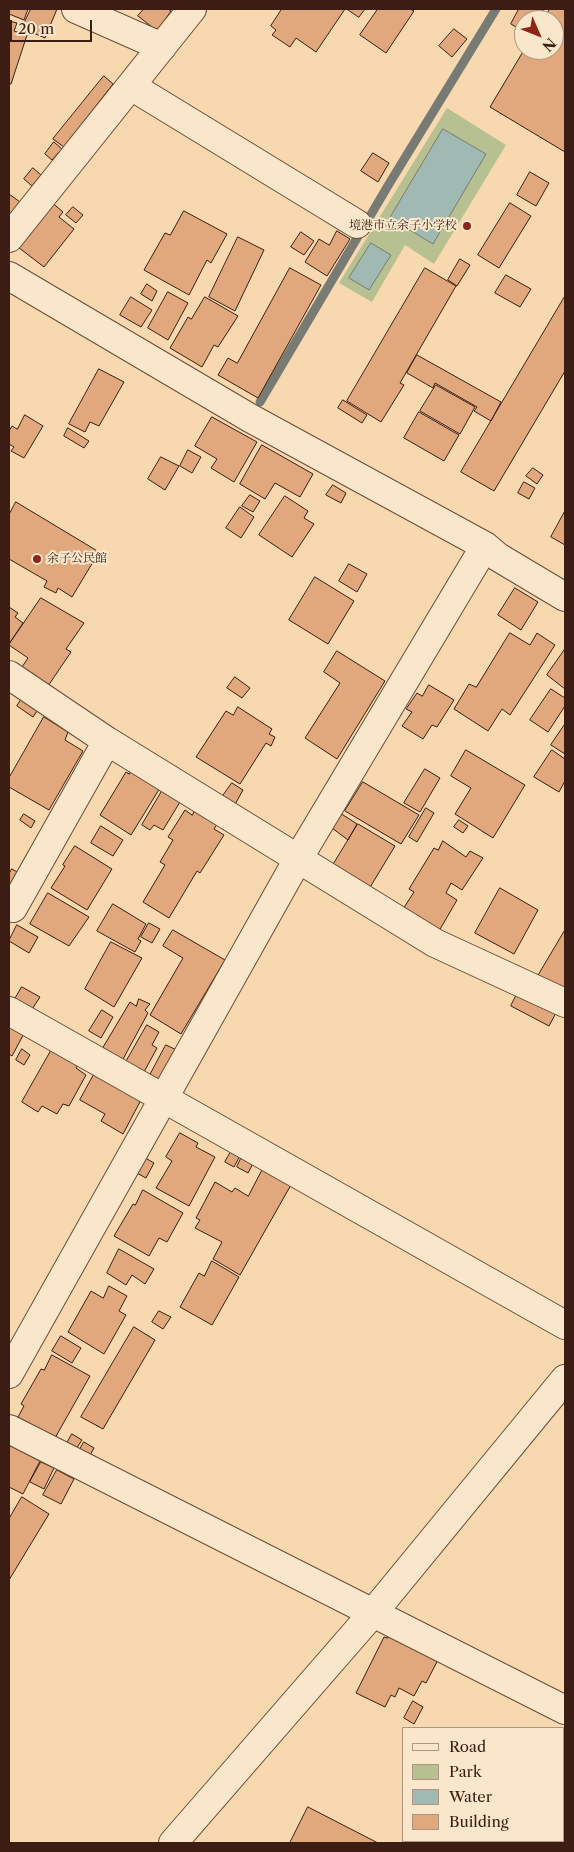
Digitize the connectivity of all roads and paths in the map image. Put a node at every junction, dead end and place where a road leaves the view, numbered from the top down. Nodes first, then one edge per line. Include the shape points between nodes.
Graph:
1 (76, 9) edge
2 (192, 9) edge
3 (162, 47) junction
4 (131, 86) junction
5 (357, 224) dead end
6 (9, 238) edge
7 (9, 276) edge
8 (485, 546) junction
9 (565, 597) edge
10 (9, 675) edge
11 (108, 741) junction
12 (298, 859) junction
13 (13, 908) dead end
14 (565, 1003) edge
15 (9, 1011) edge
16 (165, 1098) junction
17 (565, 1325) edge
18 (9, 1374) edge
19 (565, 1379) edge
20 (9, 1429) edge
21 (372, 1614) junction
22 (565, 1710) edge
23 (174, 1843) edge

1 - 3 street
2 - 3 street
3 - 4 street
4 - 5 street
4 - 6 street
7 - 8 street via 250,418
8 - 9 street
8 - 12 street
10 - 11 street
11 - 12 street
11 - 13 street
12 - 14 street via 435,942
12 - 16 street
15 - 16 street
16 - 17 street
16 - 18 street
19 - 21 street
20 - 21 street
21 - 22 street
21 - 23 street

